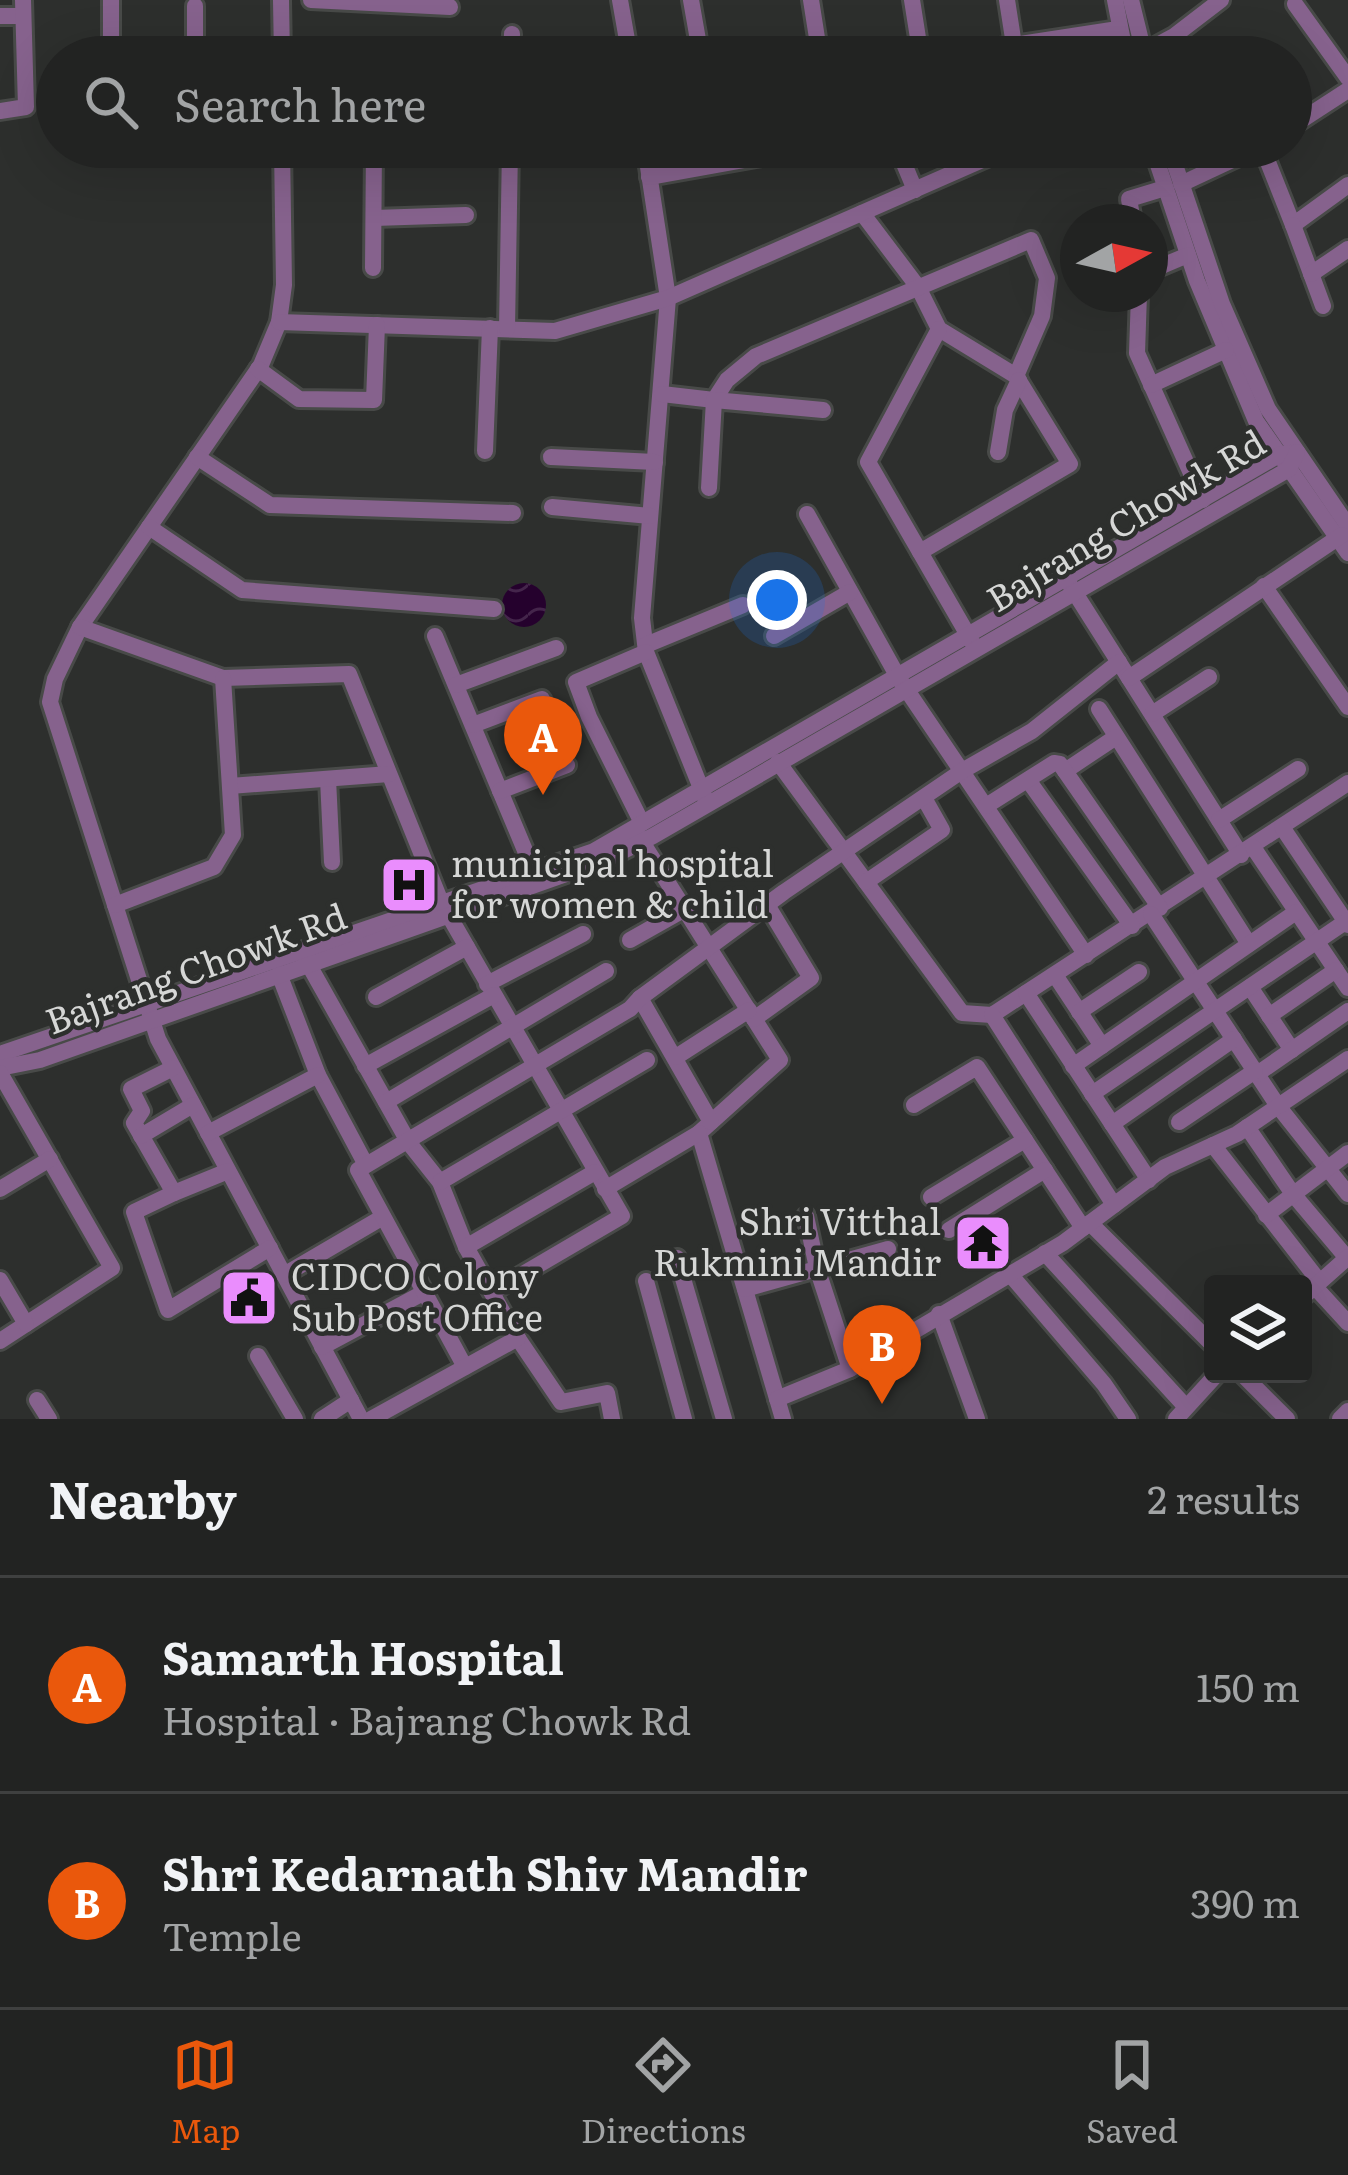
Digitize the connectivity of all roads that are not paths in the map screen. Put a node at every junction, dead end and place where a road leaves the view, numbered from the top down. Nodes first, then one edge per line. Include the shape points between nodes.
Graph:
1 (111, 0) edge
2 (281, 0) edge
3 (310, 0) edge
4 (620, 0) edge
5 (691, 0) edge
6 (811, 0) edge
7 (912, 0) edge
8 (1006, 0) edge
9 (1115, 0) edge
10 (1131, 0) edge
11 (1221, 0) edge
12 (1295, 4) dead end
13 (195, 6) dead end
14 (450, 7) dead end
15 (23, 8) edge
16 (0, 16) edge
17 (1118, 29) junction
18 (111, 36) edge
19 (195, 36) edge
20 (282, 36) edge
21 (626, 36) edge
22 (697, 36) edge
23 (817, 36) edge
24 (918, 36) edge
25 (1012, 36) edge
26 (1072, 36) edge
27 (1123, 36) edge
28 (1136, 36) edge
29 (1174, 36) edge
30 (1348, 77) edge
31 (1348, 90) edge
32 (0, 111) edge
33 (1312, 113) edge
34 (282, 168) edge
35 (374, 168) edge
36 (509, 168) edge
37 (648, 168) edge
38 (700, 168) edge
39 (906, 168) edge
40 (965, 168) edge
41 (1163, 168) edge
42 (1171, 168) edge
43 (1214, 168) edge
44 (1270, 168) edge
45 (650, 177) junction
46 (1348, 185) edge
47 (1173, 186) junction
48 (915, 190) junction
49 (1130, 204) edge
50 (862, 213) junction
51 (466, 215) dead end
52 (374, 218) junction
53 (1293, 225) junction
54 (1348, 249) edge
55 (1188, 256) junction
56 (1168, 264) edge
57 (373, 268) dead end
58 (1311, 274) junction
59 (918, 287) junction
60 (668, 298) junction
61 (1323, 306) dead end
62 (1138, 312) edge
63 (279, 322) junction
64 (377, 325) junction
65 (498, 329) junction
66 (939, 329) junction
67 (1226, 350) junction
68 (258, 368) junction
69 (1018, 378) junction
70 (1151, 385) junction
71 (662, 394) junction
72 (714, 400) junction
73 (823, 410) dead end
74 (485, 451) dead end
75 (998, 452) dead end
76 (197, 457) junction
77 (551, 458) dead end
78 (1288, 459) junction
79 (655, 462) junction
80 (709, 488) dead end
81 (1203, 500) junction
82 (552, 508) dead end
83 (513, 513) dead end
84 (807, 514) dead end
85 (650, 515) junction
86 (149, 527) junction
87 (1344, 532) edge
88 (920, 552) junction
89 (1348, 553) edge
90 (1070, 585) junction
91 (1264, 586) junction
92 (850, 592) junction
93 (743, 605) dead end
94 (494, 609) dead end
95 (80, 627) junction
96 (435, 636) dead end
97 (774, 636) dead end
98 (972, 642) junction
99 (556, 647) dead end
100 (646, 648) junction
101 (1124, 670) junction
102 (1209, 677) dead end
103 (223, 678) junction
104 (902, 683) junction
105 (456, 685) junction
106 (542, 699) dead end
107 (1348, 707) edge
108 (1099, 710) dead end
109 (1152, 714) junction
110 (472, 725) junction
111 (1116, 737) junction
112 (778, 762) junction
113 (567, 765) dead end
114 (1298, 769) dead end
115 (962, 771) junction
116 (1064, 771) junction
117 (389, 774) junction
118 (328, 778) junction
119 (1028, 780) junction
120 (1348, 783) edge
121 (230, 786) junction
122 (500, 791) junction
123 (705, 796) junction
124 (924, 798) junction
125 (986, 806) junction
126 (1219, 820) junction
127 (1282, 826) junction
128 (639, 831) junction
129 (1247, 851) junction
130 (843, 852) junction
131 (332, 862) dead end
132 (537, 878) junction
133 (1205, 878) junction
134 (866, 882) junction
135 (115, 905) junction
136 (767, 905) junction
137 (445, 909) junction
138 (685, 909) junction
139 (1155, 911) junction
140 (1296, 912) junction
141 (1347, 922) edge
142 (1132, 926) junction
143 (583, 934) dead end
144 (630, 940) dead end
145 (1316, 942) junction
146 (1250, 944) junction
147 (466, 947) junction
148 (709, 948) junction
149 (1086, 955) junction
150 (305, 958) junction
151 (1336, 970) junction
152 (606, 971) dead end
153 (1139, 972) dead end
154 (279, 974) junction
155 (1054, 975) junction
156 (1195, 981) junction
157 (1250, 987) junction
158 (1348, 988) edge
159 (491, 989) junction
160 (1026, 994) junction
161 (376, 997) dead end
162 (640, 998) junction
163 (1215, 1010) junction
164 (1348, 1011) edge
165 (148, 1012) junction
166 (1079, 1012) junction
167 (752, 1015) junction
168 (992, 1015) junction
169 (1269, 1016) junction
170 (512, 1026) junction
171 (1234, 1039) junction
172 (1102, 1046) junction
173 (1292, 1050) junction
174 (0, 1054) edge
175 (676, 1057) junction
176 (1348, 1058) edge
177 (647, 1060) dead end
178 (365, 1066) junction
179 (1073, 1066) junction
180 (173, 1068) junction
181 (536, 1069) junction
182 (0, 1070) edge
183 (1256, 1072) junction
184 (318, 1075) junction
185 (1092, 1094) junction
186 (386, 1102) junction
187 (193, 1105) junction
188 (914, 1106) dead end
189 (1278, 1106) junction
190 (560, 1110) junction
191 (1179, 1122) dead end
192 (1112, 1124) junction
193 (1247, 1127) junction
194 (705, 1128) junction
195 (208, 1133) junction
196 (141, 1136) junction
197 (1024, 1139) junction
198 (409, 1143) junction
199 (1213, 1145) junction
200 (1348, 1153) edge
201 (50, 1159) junction
202 (366, 1166) junction
203 (1327, 1167) junction
204 (1045, 1170) junction
205 (228, 1171) junction
206 (1149, 1180) junction
207 (600, 1181) junction
208 (440, 1182) junction
209 (0, 1190) edge
210 (174, 1193) junction
211 (1293, 1194) junction
212 (1348, 1194) edge
213 (931, 1197) dead end
214 (1114, 1205) junction
215 (1266, 1215) junction
216 (806, 1216) dead end
217 (383, 1217) junction
218 (1087, 1226) junction
219 (949, 1229) dead end
220 (466, 1246) junction
221 (269, 1248) junction
222 (888, 1249) dead end
223 (1045, 1253) junction
224 (1348, 1257) edge
225 (677, 1258) dead end
226 (817, 1268) junction
227 (1009, 1274) junction
228 (284, 1275) junction
229 (1304, 1275) edge
230 (0, 1280) edge
231 (646, 1281) dead end
232 (1312, 1288) edge
233 (745, 1289) junction
234 (494, 1291) junction
235 (423, 1293) junction
236 (939, 1314) junction
237 (1348, 1323) edge
238 (26, 1324) junction
239 (1204, 1336) edge
240 (518, 1338) junction
241 (0, 1341) edge
242 (322, 1347) junction
243 (258, 1356) dead end
244 (465, 1367) junction
245 (850, 1369) junction
246 (1209, 1383) edge
247 (1251, 1383) edge
248 (778, 1399) junction
249 (37, 1400) dead end
250 (351, 1400) junction
251 (1348, 1411) edge
252 (1181, 1413) edge
253 (49, 1419) edge
254 (295, 1419) edge
255 (322, 1419) edge
256 (361, 1419) edge
257 (370, 1419) edge
258 (612, 1419) edge
259 (684, 1419) edge
260 (724, 1419) edge
261 (784, 1419) edge
262 (977, 1419) edge
263 (1128, 1419) edge
264 (1287, 1419) edge
265 (1340, 1419) edge

1 - 18 street
2 - 20 street
3 - 14 street
4 - 21 street
5 - 22 street
6 - 23 street
7 - 24 street
8 - 25 street
9 - 17 street
10 - 28 street
11 - 29 street
12 - 30 street
13 - 19 street
15 - 16 street
15 - 32 street via 26,107
17 - 26 street
17 - 27 street
31 - 33 street
34 - 63 street
35 - 52 street
36 - 65 street
37 - 45 street
38 - 45 street
39 - 48 street
40 - 48 street
41 - 47 street
42 - 47 street
43 - 47 street
44 - 53 street
45 - 60 street
46 - 53 street
47 - 49 street
47 - 55 street
47 - 78 street
48 - 50 street
50 - 59 street
50 - 60 street
51 - 52 street
52 - 57 street
53 - 58 street
54 - 58 street
55 - 56 street
55 - 67 street
58 - 61 street
59 - 66 street
59 - 69 street via 1031,240 1047,278
59 - 72 street via 755,356
60 - 65 street via 555,331
60 - 71 street
62 - 70 street via 1137,352
63 - 64 street
63 - 68 street
64 - 65 street
64 - 68 street via 374,400 299,399
65 - 74 street
66 - 69 street
66 - 88 street via 868,462
67 - 70 street
67 - 78 street via 1256,421
68 - 76 street
69 - 75 street
69 - 88 street via 1070,464
70 - 81 street
71 - 72 street
71 - 79 street
72 - 73 street
72 - 80 street
76 - 83 street via 270,505
76 - 86 street
77 - 79 street
78 - 81 street, Bajrang Chowk Rd
78 - 87 street
78 - 90 street, Bajrang Chowk Rd
79 - 85 street
81 - 90 street, Bajrang Chowk Rd
82 - 85 street
84 - 92 street
85 - 100 street
86 - 94 street via 242,590
86 - 95 street
87 - 89 street
87 - 91 street
88 - 98 street
90 - 98 street, Bajrang Chowk Rd
90 - 101 street
91 - 101 street
91 - 107 street
92 - 97 street
92 - 104 street
93 - 100 street
95 - 103 street
95 - 135 street via 50,702
96 - 105 street
98 - 104 street, Bajrang Chowk Rd
99 - 105 street
100 - 123 street
100 - 128 street via 576,682
101 - 109 street
101 - 115 street
102 - 109 street
103 - 117 street via 349,674
103 - 121 street
104 - 112 street, Bajrang Chowk Rd
104 - 115 street
104 - 123 street, Bajrang Chowk Rd
105 - 110 street
106 - 110 street
108 - 111 street
109 - 126 street
110 - 122 street
111 - 116 street
111 - 133 street
112 - 123 street, Bajrang Chowk Rd
112 - 130 street
113 - 122 street
114 - 126 street
115 - 124 street
115 - 125 street
116 - 119 street via 1054,764
116 - 139 street
117 - 118 street
117 - 137 street
118 - 121 street
118 - 131 street
119 - 125 street
119 - 142 street
120 - 127 street
121 - 135 street via 233,835 214,867
122 - 132 street
123 - 128 street, Bajrang Chowk Rd
124 - 130 street
124 - 134 street via 942,830
125 - 149 street
126 - 129 street
127 - 129 street
127 - 141 street
128 - 132 street, Bajrang Chowk Rd
128 - 138 street
129 - 133 street
129 - 140 street
130 - 134 street
130 - 136 street
132 - 137 street, Bajrang Chowk Rd
133 - 139 street
133 - 146 street
134 - 168 street via 962,1013
135 - 165 street
136 - 148 street
136 - 167 street via 812,978
137 - 147 street
137 - 150 street, Bajrang Chowk Rd
138 - 144 street
138 - 148 street
139 - 142 street
139 - 156 street
140 - 145 street
140 - 146 street
141 - 145 street
142 - 149 street
143 - 159 street
145 - 151 street
145 - 157 street
146 - 156 street
147 - 159 street
147 - 161 street
148 - 162 street
148 - 167 street
149 - 155 street
150 - 154 street, Bajrang Chowk Rd
150 - 165 street, Bajrang Chowk Rd
150 - 178 street
151 - 158 street
151 - 169 street
152 - 170 street
153 - 166 street
154 - 165 street, Bajrang Chowk Rd
154 - 184 street
155 - 160 street
155 - 166 street
156 - 163 street
156 - 172 street
157 - 163 street
157 - 169 street
159 - 170 street
159 - 178 street
160 - 168 street
160 - 179 street
162 - 175 street
162 - 181 street
163 - 171 street
163 - 185 street
164 - 173 street
165 - 174 street, Bajrang Chowk Rd
165 - 180 street
165 - 182 street, Bajrang Chowk Rd
166 - 172 street
167 - 175 street
167 - 194 street via 780,1060
168 - 214 street
169 - 173 street
170 - 181 street
170 - 186 street
171 - 183 street
171 - 192 street
172 - 179 street
173 - 183 street
175 - 194 street
176 - 189 street
177 - 190 street
178 - 186 street
179 - 185 street
180 - 187 street
180 - 196 street via 131,1089
181 - 190 street
181 - 198 street
182 - 201 street
183 - 189 street
183 - 191 street
184 - 195 street
184 - 202 street
185 - 192 street
186 - 198 street
187 - 195 street
187 - 196 street
188 - 197 street via 977,1067
189 - 193 street
189 - 203 street
190 - 207 street
190 - 208 street
192 - 206 street
193 - 199 street
193 - 211 street
194 - 207 street
194 - 233 street
195 - 205 street
196 - 210 street
197 - 204 street
197 - 213 street
198 - 202 street
198 - 208 street
199 - 206 street
199 - 215 street
200 - 203 street
201 - 209 street
201 - 238 street via 112,1268
202 - 217 street via 358,1170
203 - 211 street
203 - 212 street
204 - 218 street
204 - 219 street
205 - 210 street
205 - 221 street
206 - 214 street
207 - 220 street
207 - 234 street via 622,1216
208 - 220 street
210 - 221 street via 134,1212 168,1310
211 - 215 street
211 - 224 street
214 - 218 street
215 - 229 street
216 - 226 street
217 - 228 street
217 - 235 street
218 - 223 street
218 - 239 street
220 - 234 street
221 - 228 street
222 - 226 street
223 - 227 street
223 - 252 street
224 - 232 street
225 - 260 street
226 - 233 street
226 - 245 street
227 - 236 street
227 - 263 street
228 - 242 street
230 - 238 street
231 - 259 street
232 - 237 street
233 - 248 street
234 - 240 street
235 - 242 street
235 - 244 street
236 - 245 street
236 - 262 street
238 - 241 street
240 - 244 street
240 - 258 street via 561,1402 607,1393
242 - 250 street
243 - 254 street
244 - 257 street
245 - 248 street
246 - 252 street
247 - 264 street
248 - 261 street
249 - 253 street
250 - 255 street
250 - 256 street
251 - 265 street

